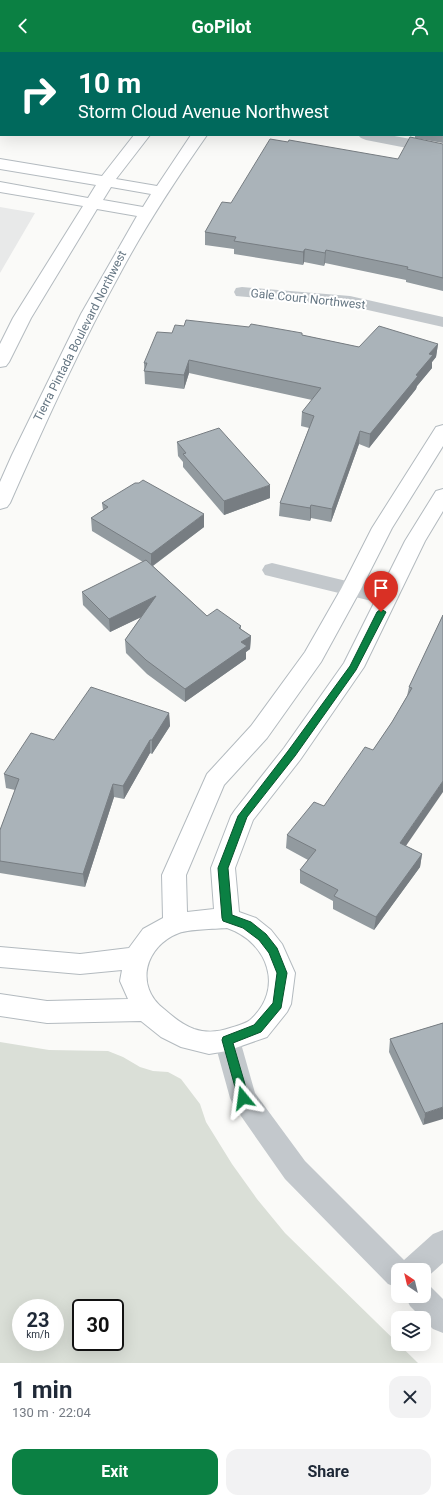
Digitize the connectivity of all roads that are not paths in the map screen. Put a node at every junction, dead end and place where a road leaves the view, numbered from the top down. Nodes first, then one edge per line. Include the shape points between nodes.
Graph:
1 (141, 136) edge
2 (198, 136) edge
3 (371, 136) edge
4 (443, 150) edge
5 (0, 164) edge
6 (106, 182) junction
7 (0, 187) edge
8 (161, 191) junction
9 (92, 204) junction
10 (146, 213) junction
11 (242, 292) dead end
12 (443, 322) edge
13 (0, 362) edge
14 (443, 431) edge
15 (443, 495) edge
16 (0, 503) edge
17 (272, 570) dead end
18 (351, 589) junction
19 (388, 598) junction
20 (227, 918) junction
21 (175, 923) junction
22 (0, 957) edge
23 (136, 958) junction
24 (0, 1004) edge
25 (146, 1010) junction
26 (227, 1040) junction
27 (443, 1244) edge
28 (422, 1263) edge
29 (391, 1267) edge
30 (427, 1303) edge
31 (443, 1319) edge

1 - 6 street
2 - 8 street, Tierra Pintada Boulevard Northwest
3 - 4 street
5 - 6 street
6 - 8 street
6 - 9 street
7 - 9 street
8 - 10 street, Tierra Pintada Boulevard Northwest
9 - 10 street
9 - 13 street via 22,318
10 - 16 street, Tierra Pintada Boulevard Northwest via 84,323 43,406
11 - 12 street, Gale Court Northwest via 350,301
14 - 18 street via 382,528
15 - 19 street via 415,540
17 - 18 street
18 - 19 street
18 - 21 street via 313,657 259,732 215,780 174,875
19 - 20 street via 353,667 292,754 243,816 223,868
20 - 21 street
20 - 26 street via 247,925 262,937 273,951 282,973 278,1004 258,1029
21 - 23 street via 152,936
22 - 23 street via 80,964
23 - 25 street via 133,981
24 - 25 street via 46,1012
25 - 26 street via 170,1029 190,1039 209,1043
26 - 29 street via 243,1098 295,1170
27 - 28 street
30 - 31 street

